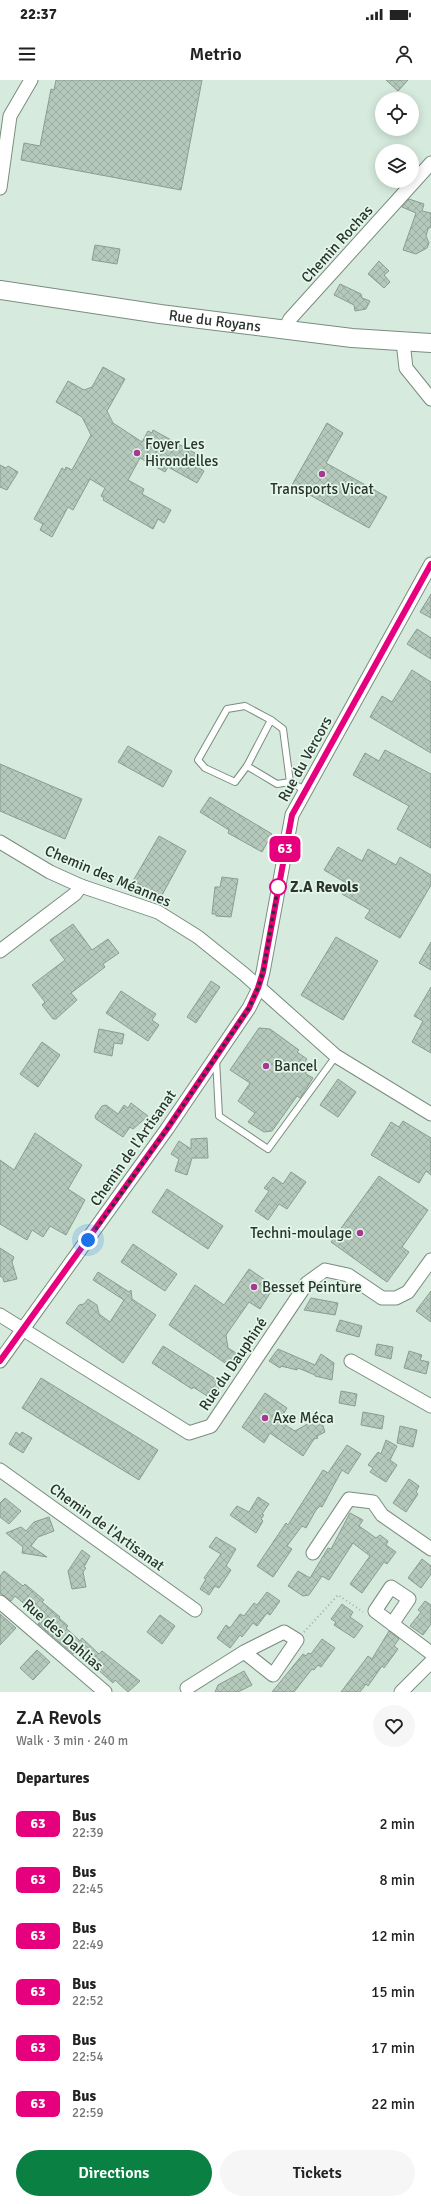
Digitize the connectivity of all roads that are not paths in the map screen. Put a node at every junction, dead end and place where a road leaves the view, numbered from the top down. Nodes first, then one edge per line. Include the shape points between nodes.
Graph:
1 (31, 80) edge
2 (2, 156) edge
3 (431, 163) edge
4 (0, 188) edge
5 (0, 290) edge
6 (284, 329) junction
7 (403, 342) junction
8 (431, 343) edge
9 (431, 399) edge
10 (431, 564) edge
11 (271, 720) junction
12 (246, 766) junction
13 (290, 782) junction
14 (305, 790) junction
15 (0, 842) edge
16 (81, 886) junction
17 (0, 951) edge
18 (258, 988) junction
19 (336, 1056) junction
20 (216, 1057) junction
21 (431, 1114) edge
22 (431, 1260) edge
23 (0, 1314) edge
24 (23, 1330) junction
25 (351, 1360) dead end
26 (0, 1361) edge
27 (431, 1406) edge
28 (0, 1470) edge
29 (431, 1550) edge
30 (313, 1553) dead end
31 (1, 1604) edge
32 (194, 1610) dead end
33 (392, 1624) junction
34 (244, 1652) junction
35 (431, 1653) edge
36 (431, 1662) edge
37 (186, 1691) edge
38 (105, 1692) edge
39 (401, 1692) edge

1 - 2 street via 10,116
2 - 4 street
3 - 6 street, Chemin Rochas
5 - 6 street, Rue du Royans via 160,314
6 - 7 street, Rue du Royans
7 - 8 street, Rue du Royans
7 - 9 street via 406,368
10 - 14 street, Rue du Vercors
11 - 12 lane
11 - 12 lane via 245,706 227,709 198,760 205,768 235,782
11 - 13 lane via 283,729
12 - 13 lane via 277,784
13 - 14 lane
14 - 18 street, Rue du Vercors via 292,815 288,830
15 - 16 street, Chemin des Méannes via 50,872
16 - 17 street via 75,894
16 - 18 street, Chemin des Méannes via 158,912 198,937
18 - 19 street, Chemin des Méannes
18 - 20 street, Chemin de l'Artisanat via 249,1008
19 - 20 lane via 268,1149 219,1116
19 - 21 street, Chemin des Méannes
20 - 24 street, Chemin de l'Artisanat
22 - 24 street, Rue du Dauphiné via 408,1292 396,1298 382,1298 348,1275 325,1270 307,1283 211,1426 189,1433
23 - 24 street, Rue du Dauphiné
24 - 26 street, Chemin de l'Artisanat
25 - 27 street
28 - 32 street, Chemin de l'Artisanat
29 - 30 street via 382,1515 373,1502 349,1499
31 - 38 street, Rue des Dahlias
33 - 33 street via 375,1611 391,1587 409,1599
33 - 35 street
34 - 34 street via 284,1632 297,1640 273,1675
34 - 37 street
36 - 39 street

